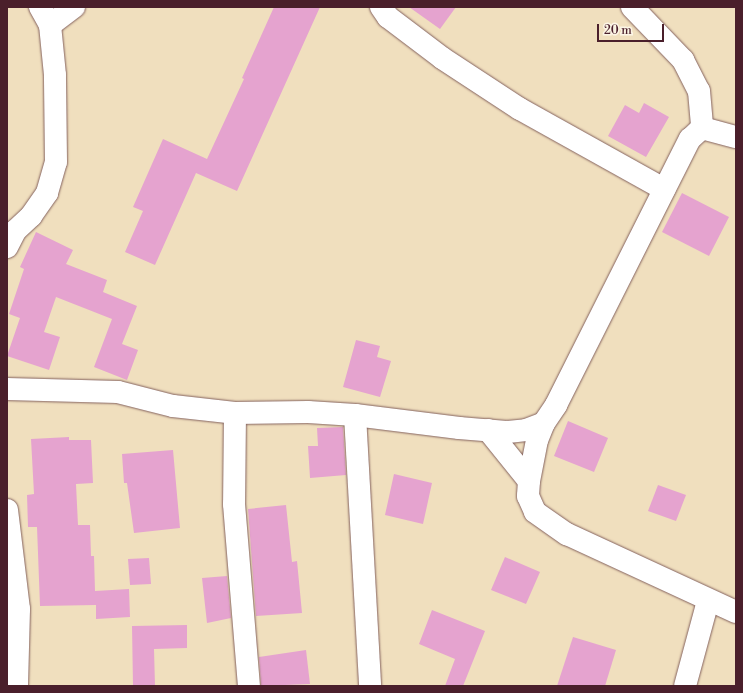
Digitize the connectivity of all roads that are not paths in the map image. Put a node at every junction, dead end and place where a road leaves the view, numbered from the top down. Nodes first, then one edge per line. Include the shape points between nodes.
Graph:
1 (74, 7) edge
2 (381, 7) edge
3 (632, 7) edge
4 (45, 16) edge
5 (702, 128) junction
6 (736, 137) edge
7 (664, 189) junction
8 (10, 234) edge
9 (7, 389) edge
10 (235, 413) junction
11 (355, 415) junction
12 (544, 423) junction
13 (488, 430) junction
14 (529, 481) junction
15 (7, 510) edge
16 (708, 601) junction
17 (736, 612) edge
18 (17, 686) edge
19 (249, 686) edge
20 (370, 686) edge
21 (685, 686) edge

1 - 4 street
2 - 7 street via 388,18 442,58 520,109
3 - 5 street via 683,60 698,91
4 - 8 street via 55,75 56,162 47,192 31,216
5 - 6 street
5 - 7 street via 690,139
7 - 12 street
9 - 10 street via 118,392 173,406
10 - 11 street via 308,412
10 - 19 street via 234,504
11 - 13 street
11 - 20 street
12 - 13 street via 526,430
12 - 14 street via 537,440
13 - 14 street
14 - 16 street via 528,496 535,512 548,523
15 - 18 street via 18,609
16 - 17 street
16 - 21 street via 694,661

